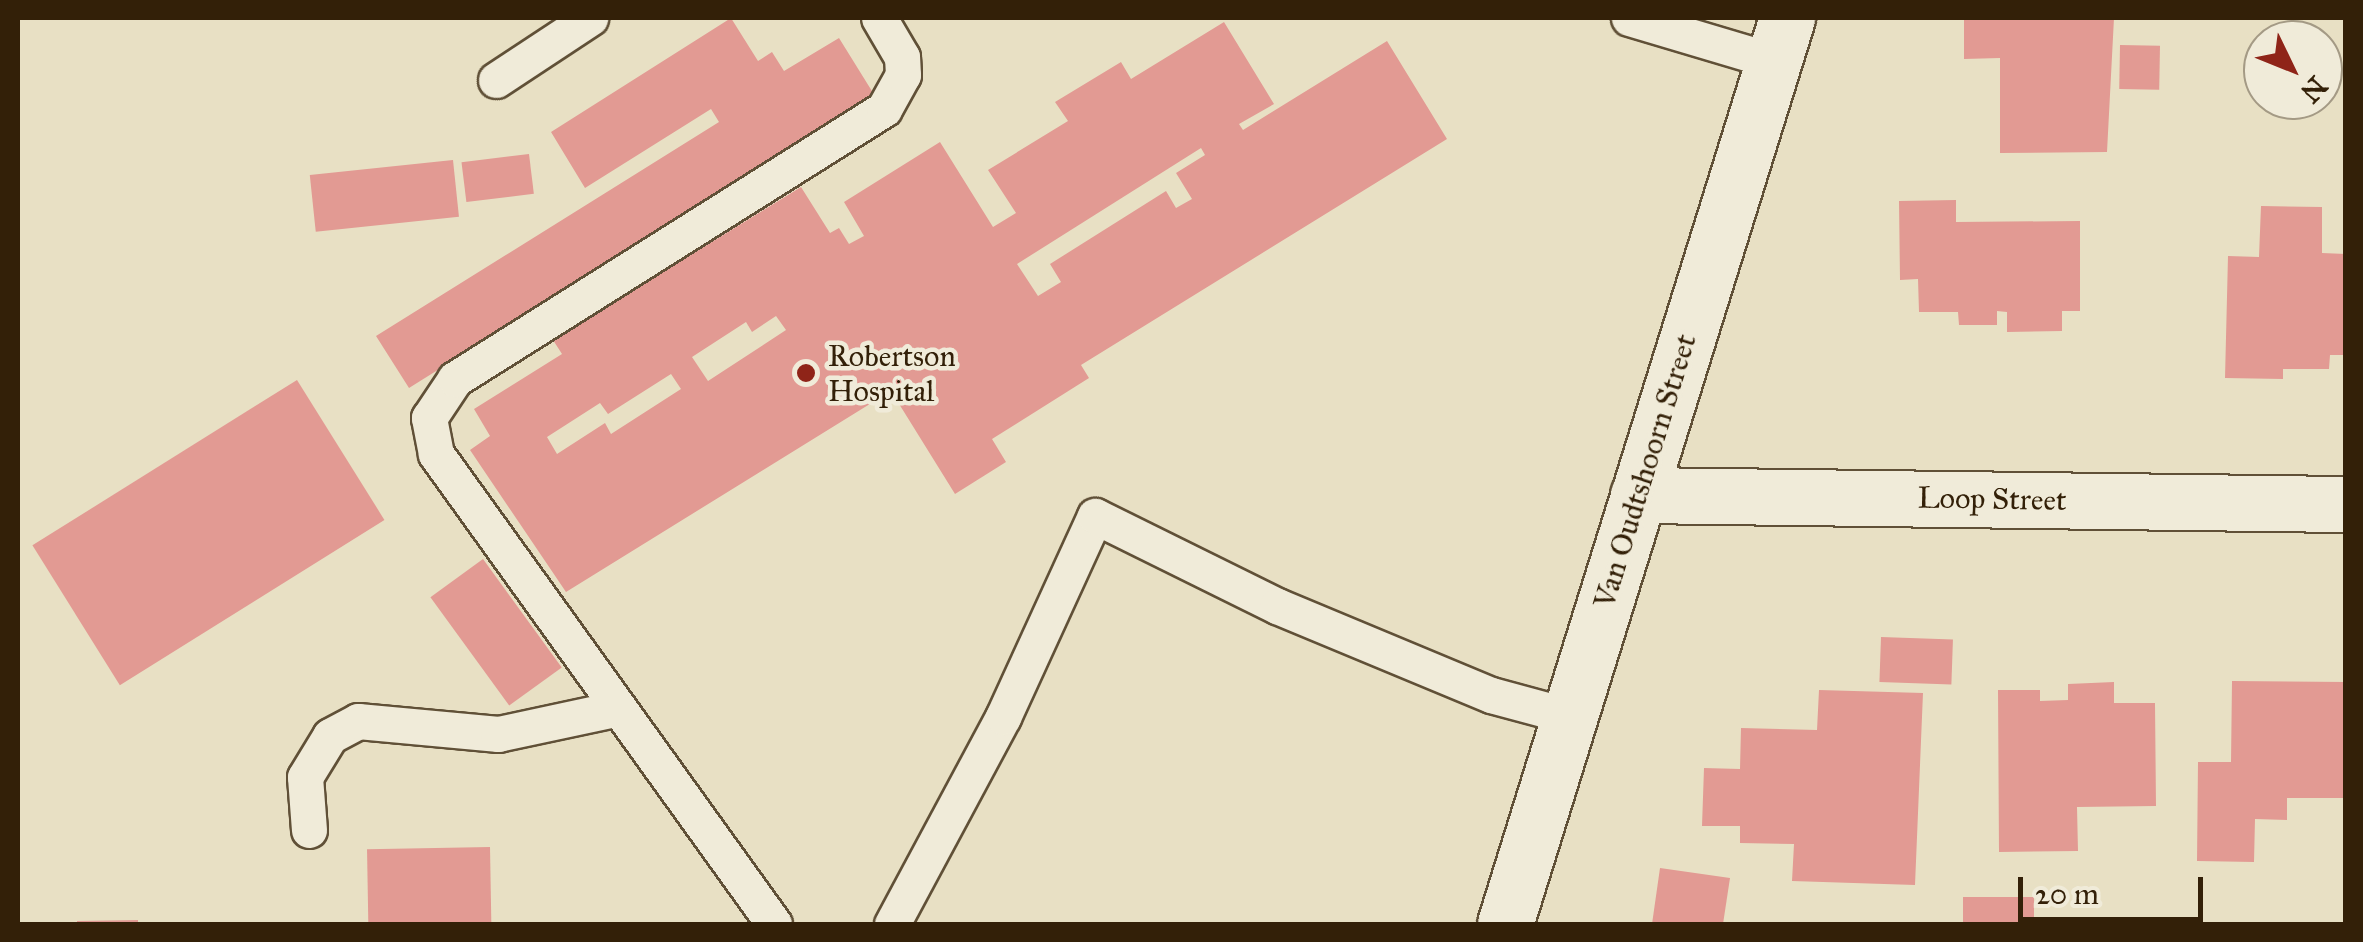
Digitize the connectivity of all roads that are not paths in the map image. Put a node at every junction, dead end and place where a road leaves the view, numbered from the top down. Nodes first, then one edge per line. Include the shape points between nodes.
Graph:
1 (590, 18) edge
2 (879, 18) edge
3 (1629, 18) edge
4 (1780, 39) edge
5 (496, 80) dead end
6 (1638, 494) junction
7 (2346, 504) edge
8 (615, 709) junction
9 (1569, 716) junction
10 (309, 830) dead end
11 (774, 924) edge
12 (892, 924) edge
13 (1505, 924) edge

1 - 5 lane
2 - 8 lane via 902,57 904,75 884,109 456,379 428,418 436,454
3 - 4 lane
4 - 6 street, Van Oudtshoorn Street
6 - 7 street, Loop Street
6 - 9 street, Van Oudtshoorn Street
8 - 10 lane via 498,734 358,721 330,736 305,776
8 - 11 lane
9 - 12 lane via 1491,696 1295,614 1095,516 1003,718
9 - 13 street, Van Oudtshoorn Street

